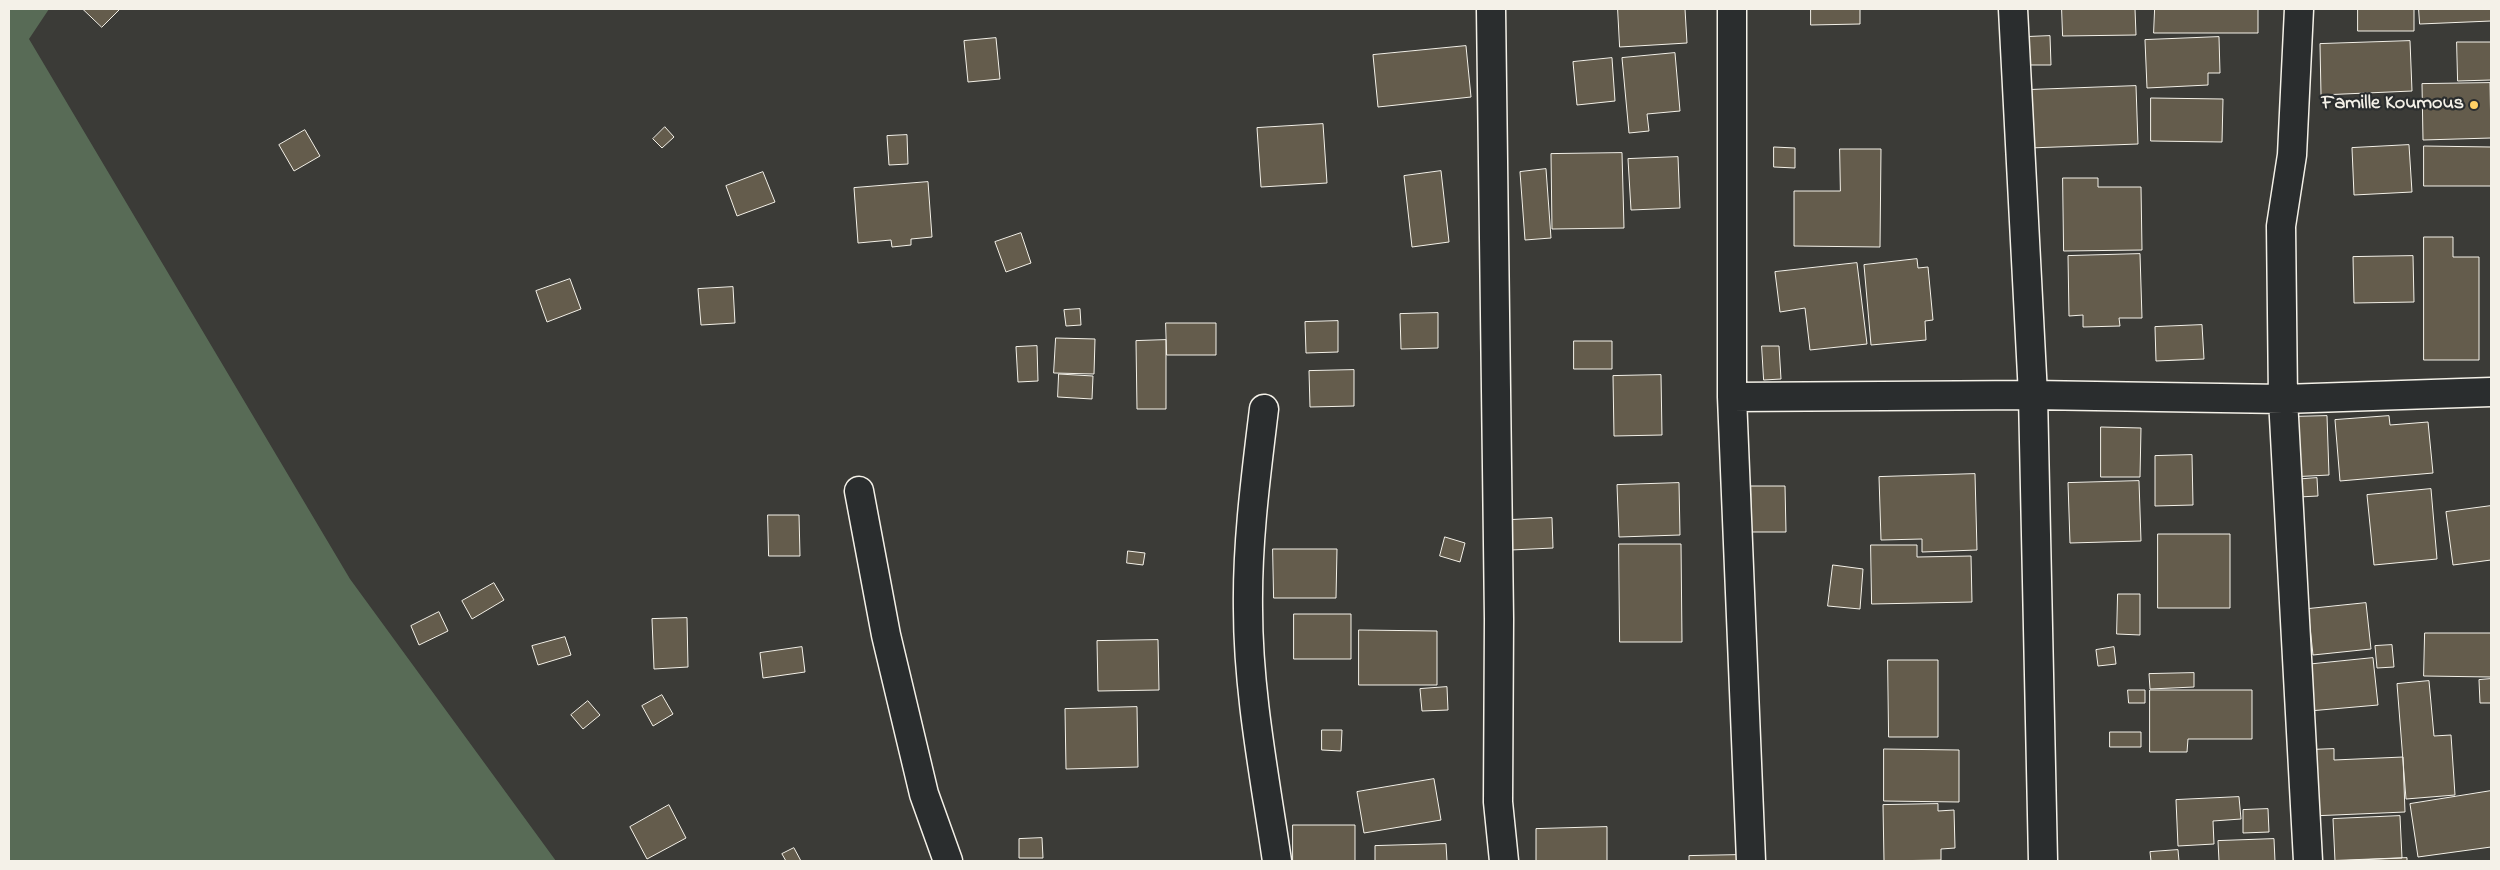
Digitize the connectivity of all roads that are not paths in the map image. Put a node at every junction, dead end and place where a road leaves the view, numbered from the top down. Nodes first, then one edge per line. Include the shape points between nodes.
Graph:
1 (1491, 9) edge
2 (1732, 9) edge
3 (2013, 9) edge
4 (2299, 9) edge
5 (2491, 392) edge
6 (2033, 394) junction
7 (1732, 397) junction
8 (2283, 399) junction
9 (1264, 408) dead end
10 (859, 492) dead end
11 (948, 861) edge
12 (1277, 861) edge
13 (1504, 861) edge
14 (1751, 861) edge
15 (2043, 861) edge
16 (2308, 861) edge

1 - 13 street via 1499,619 1498,802
2 - 7 street
3 - 6 street
4 - 8 street via 2292,155 2281,226
5 - 8 street
6 - 7 street
6 - 8 street
6 - 15 street
7 - 14 street
8 - 16 street
9 - 12 street via 1253,502 1248,609 1255,711
10 - 11 street via 892,663 924,794

